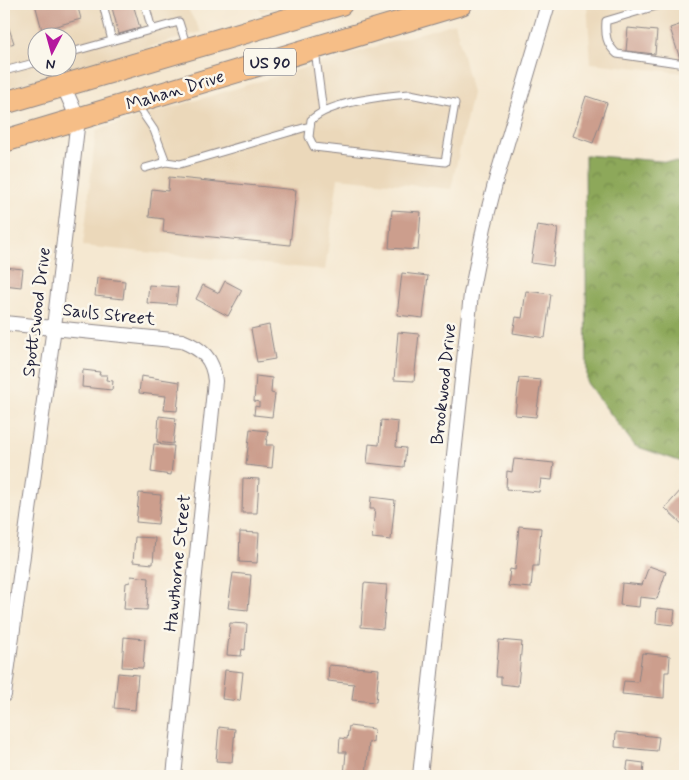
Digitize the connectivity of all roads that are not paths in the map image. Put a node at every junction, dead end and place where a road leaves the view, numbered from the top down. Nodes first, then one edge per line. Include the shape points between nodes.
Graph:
1 (103, 4) edge
2 (145, 4) edge
3 (340, 4) edge
4 (460, 4) edge
5 (548, 4) edge
6 (663, 4) edge
7 (310, 13) junction
8 (152, 30) junction
9 (112, 41) junction
10 (187, 49) junction
11 (314, 49) junction
12 (78, 50) edge
13 (685, 64) edge
14 (28, 65) edge
15 (4, 72) edge
16 (78, 72) edge
17 (57, 78) edge
18 (62, 78) edge
19 (136, 102) junction
20 (4, 103) edge
21 (323, 112) junction
22 (78, 119) junction
23 (310, 126) junction
24 (4, 141) edge
25 (166, 162) junction
26 (145, 168) dead end
27 (4, 323) edge
28 (54, 327) junction
29 (206, 355) joint
30 (4, 695) edge
31 (174, 776) edge
32 (420, 776) edge

1 - 9 lane
2 - 8 lane
3 - 7 main road, Mahan Drive / US 90
4 - 11 main road, Mahan Drive / US 90
5 - 32 street, Brookwood Drive via 496,180 472,294
6 - 13 lane via 606,21 605,36 617,54
7 - 10 main road, Mahan Drive / US 90
7 - 11 main road
8 - 9 lane
8 - 10 lane via 179,22
9 - 12 lane
10 - 16 main road, Mahan Drive / US 90
11 - 19 main road, Mahan Drive / US 90
11 - 21 lane
14 - 15 lane
17 - 20 main road, Mahan Drive / US 90
18 - 22 street
19 - 22 main road, Mahan Drive / US 90
19 - 25 lane via 154,130
21 - 23 lane via 311,120
21 - 23 lane via 381,96 410,94 455,103 445,162 314,147 309,136
22 - 24 main road, Mahan Drive / US 90
22 - 28 street, Spottswood Drive
23 - 25 lane via 180,164
25 - 26 lane
27 - 28 street, Sauls Street
28 - 29 street, Sauls Street via 182,341
28 - 30 street, Spottswood Drive
29 - 31 street, Hawthorne Street via 215,372 215,381

